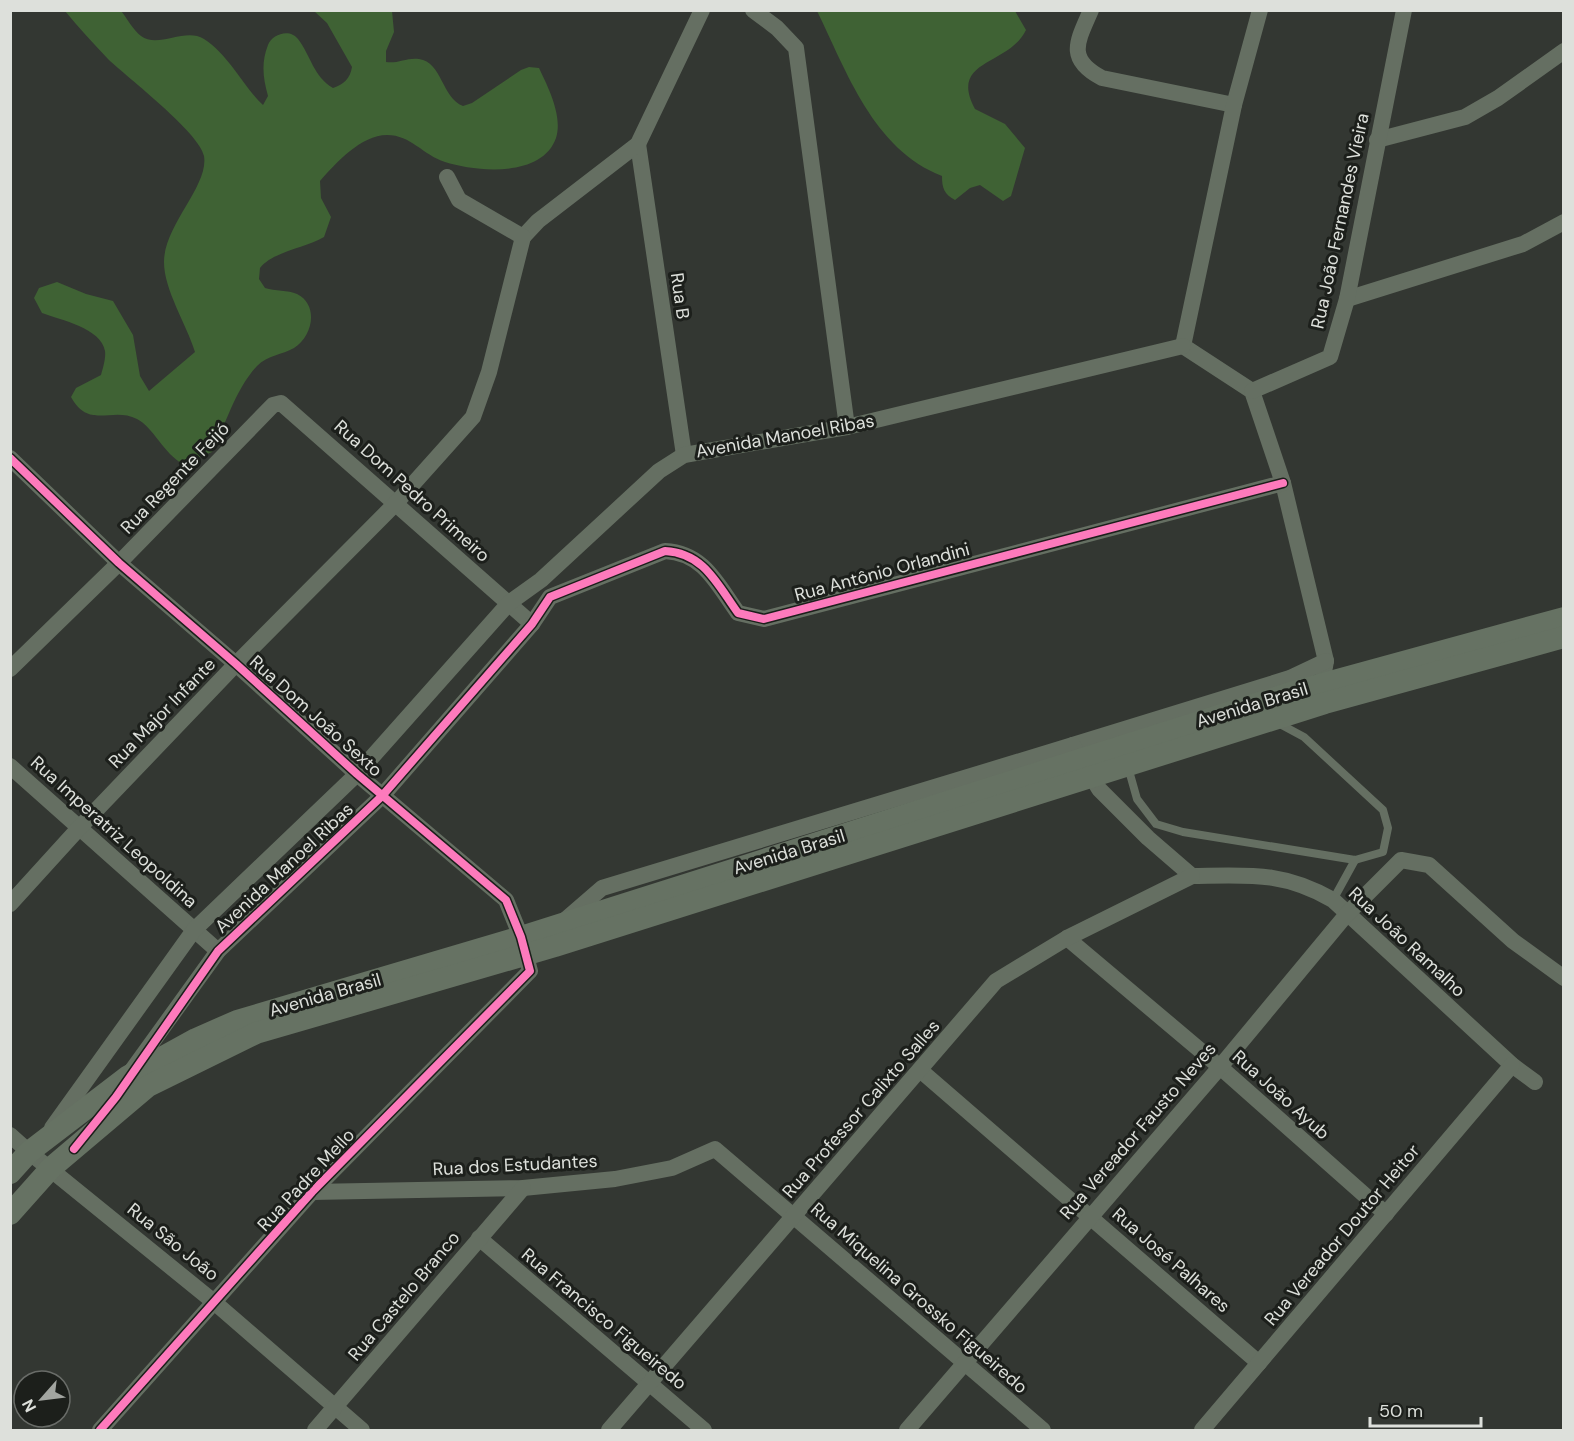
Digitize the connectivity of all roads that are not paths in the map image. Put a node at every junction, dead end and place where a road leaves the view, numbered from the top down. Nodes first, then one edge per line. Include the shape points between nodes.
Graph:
1 (702, 10) edge
2 (753, 10) edge
3 (1091, 10) edge
4 (1260, 10) edge
5 (1404, 10) edge
6 (1563, 51) edge
7 (1234, 105) junction
8 (1377, 140) junction
9 (638, 144) junction
10 (447, 177) dead end
11 (1563, 222) edge
12 (524, 237) junction
13 (1347, 299) junction
14 (1183, 346) junction
15 (1252, 391) junction
16 (264, 415) joint
17 (847, 426) junction
18 (684, 455) junction
19 (10, 458) edge
20 (1283, 483) junction
21 (396, 503) junction
22 (119, 563) junction
23 (541, 580) junction
24 (550, 597) junction
25 (510, 603) junction
26 (1563, 618) edge
27 (532, 624) junction
28 (1563, 637) edge
29 (1326, 660) junction
30 (236, 664) junction
31 (10, 669) edge
32 (1323, 693) junction
33 (1297, 694) junction
34 (1077, 751) junction
35 (10, 766) edge
36 (1128, 766) junction
37 (357, 774) junction
38 (1090, 778) junction
39 (1048, 782) junction
40 (382, 796) junction
41 (80, 827) junction
42 (1355, 860) junction
43 (1192, 876) junction
44 (1334, 900) junction
45 (10, 904) edge
46 (1347, 914) junction
47 (562, 923) junction
48 (194, 930) junction
49 (1066, 938) junction
50 (555, 946) junction
51 (218, 951) junction
52 (525, 954) junction
53 (1563, 978) edge
54 (1512, 1065) junction
55 (1220, 1066) junction
56 (920, 1070) junction
57 (127, 1077) junction
58 (1535, 1082) dead end
59 (10, 1135) edge
60 (35, 1148) junction
61 (74, 1149) junction
62 (715, 1149) joint
63 (51, 1168) junction
64 (10, 1173) edge
65 (523, 1188) junction
66 (312, 1192) junction
67 (10, 1214) edge
68 (1386, 1215) junction
69 (794, 1216) junction
70 (1091, 1216) junction
71 (479, 1238) junction
72 (214, 1302) junction
73 (965, 1363) junction
74 (1259, 1364) junction
75 (650, 1383) junction
76 (335, 1407) junction
77 (100, 1431) edge
78 (315, 1431) edge
79 (362, 1431) edge
80 (609, 1431) edge
81 (704, 1431) edge
82 (907, 1431) edge
83 (1043, 1431) edge
84 (1202, 1431) edge

1 - 9 street
2 - 17 street via 796,48
3 - 7 street via 1078,51 1085,69 1102,78
4 - 7 street
5 - 8 street, Rua João Fernandes Vieira
6 - 8 street via 1465,117
7 - 14 street
8 - 13 street, Rua João Fernandes Vieira
9 - 12 street via 538,221
9 - 18 street, Rua B
10 - 12 street via 459,200
11 - 13 street via 1523,244
12 - 21 street, Rua Major Infante via 489,372 473,417
13 - 15 street, Rua João Fernandes Vieira via 1330,357
14 - 15 street
14 - 17 street, Avenida Manoel Ribas
15 - 20 street
16 - 21 street, Rua Dom Pedro Primeiro via 281,403
16 - 22 street, Rua Regente Feijó
17 - 18 street, Avenida Manoel Ribas
18 - 23 street, Avenida Manoel Ribas via 659,471
19 - 22 street, Rua Dom João Sexto
20 - 24 street, Rua Antônio Orlandini via 764,619 738,613 703,564 683,552 665,551
20 - 29 street
21 - 25 street, Rua Dom Pedro Primeiro
21 - 30 street, Rua Major Infante
22 - 30 street, Rua Dom João Sexto
22 - 31 street, Rua Regente Feijó
23 - 24 street
23 - 25 street, Avenida Manoel Ribas
24 - 27 street
25 - 27 street, Rua Dom Pedro Primeiro
25 - 37 street, Avenida Manoel Ribas
26 - 32 main road, Avenida Brasil
27 - 40 street, Avenida Manoel Ribas
28 - 32 main road, Avenida Brasil
29 - 32 street
29 - 33 street
30 - 37 street, Rua Dom João Sexto
30 - 41 street, Rua Major Infante
32 - 33 main road, Avenida Brasil
33 - 34 main road, Avenida Brasil
33 - 36 main road, Avenida Brasil
33 - 42 lane via 1278,723 1304,737 1383,810 1388,828 1383,852
34 - 38 street
34 - 39 main road, Avenida Brasil
34 - 47 street via 602,888
35 - 41 street, Rua Imperatriz Leopoldina
36 - 38 main road, Avenida Brasil
36 - 42 lane via 1137,799 1156,824
37 - 40 street, Rua Dom João Sexto
37 - 48 street, Avenida Manoel Ribas
38 - 39 main road, Avenida Brasil
38 - 43 street via 1148,838
39 - 47 main road, Avenida Brasil
39 - 50 main road, Avenida Brasil
40 - 51 street, Avenida Manoel Ribas
40 - 52 street, Rua Dom João Sexto via 506,900
41 - 45 street, Rua Major Infante
41 - 48 street, Rua Imperatriz Leopoldina
42 - 44 lane
43 - 44 street, Rua João Ramalho via 1271,875 1309,885
43 - 49 street, Rua Professor Calixto Salles
44 - 46 street, Rua João Ramalho
46 - 53 street, Rua Vereador Fausto Neves via 1401,860 1429,866 1513,941
46 - 54 street, Rua João Ramalho
46 - 55 street, Rua Vereador Fausto Neves
47 - 50 street
47 - 52 main road, Avenida Brasil
48 - 51 street, Rua Imperatriz Leopoldina
48 - 60 street, Avenida Manoel Ribas
49 - 55 street, Rua João Ayub
49 - 56 street, Rua Professor Calixto Salles via 996,981
50 - 52 main road, Avenida Brasil
51 - 57 street, Avenida Manoel Ribas
52 - 57 main road, Avenida Brasil via 237,1021
52 - 61 main road, Avenida Brasil via 256,1033 148,1086
52 - 66 street, Rua Padre Mello
54 - 58 street, Rua João Ramalho
54 - 68 street, Rua Vereador Doutor Heitor
55 - 68 street, Rua João Ayub
55 - 70 street, Rua Vereador Fausto Neves
56 - 69 street, Rua Professor Calixto Salles
56 - 70 street, Rua José Palhares
57 - 60 main road, Avenida Brasil
57 - 61 street, Avenida Manoel Ribas
59 - 60 street, Rua São João
60 - 63 street, Rua São João
60 - 64 main road, Avenida Manoel Ribas
61 - 63 main road, Avenida Manoel Ribas
62 - 65 street, Rua dos Estudantes via 672,1168 615,1179
62 - 69 street, Rua Miquelina Grossko Figueiredo
63 - 67 main road, Avenida Manoel Ribas
63 - 72 street, Rua São João
65 - 66 street, Rua dos Estudantes
65 - 71 street, Rua Castelo Branco
66 - 72 street, Rua Padre Mello
68 - 74 street, Rua Vereador Doutor Heitor
69 - 73 street, Rua Miquelina Grossko Figueiredo
69 - 75 street, Rua Professor Calixto Salles
70 - 73 street, Rua Vereador Fausto Neves
70 - 74 street, Rua José Palhares
71 - 75 street, Rua Francisco Figueiredo
71 - 76 street, Rua Castelo Branco
72 - 76 street, Rua São João
72 - 77 street, Rua Padre Mello
73 - 82 street, Rua Vereador Fausto Neves
73 - 83 street, Rua Miquelina Grossko Figueiredo
74 - 84 street, Rua Vereador Doutor Heitor
75 - 80 street, Rua Professor Calixto Salles
75 - 81 street, Rua Francisco Figueiredo
76 - 78 street, Rua Castelo Branco
76 - 79 street, Rua São João

